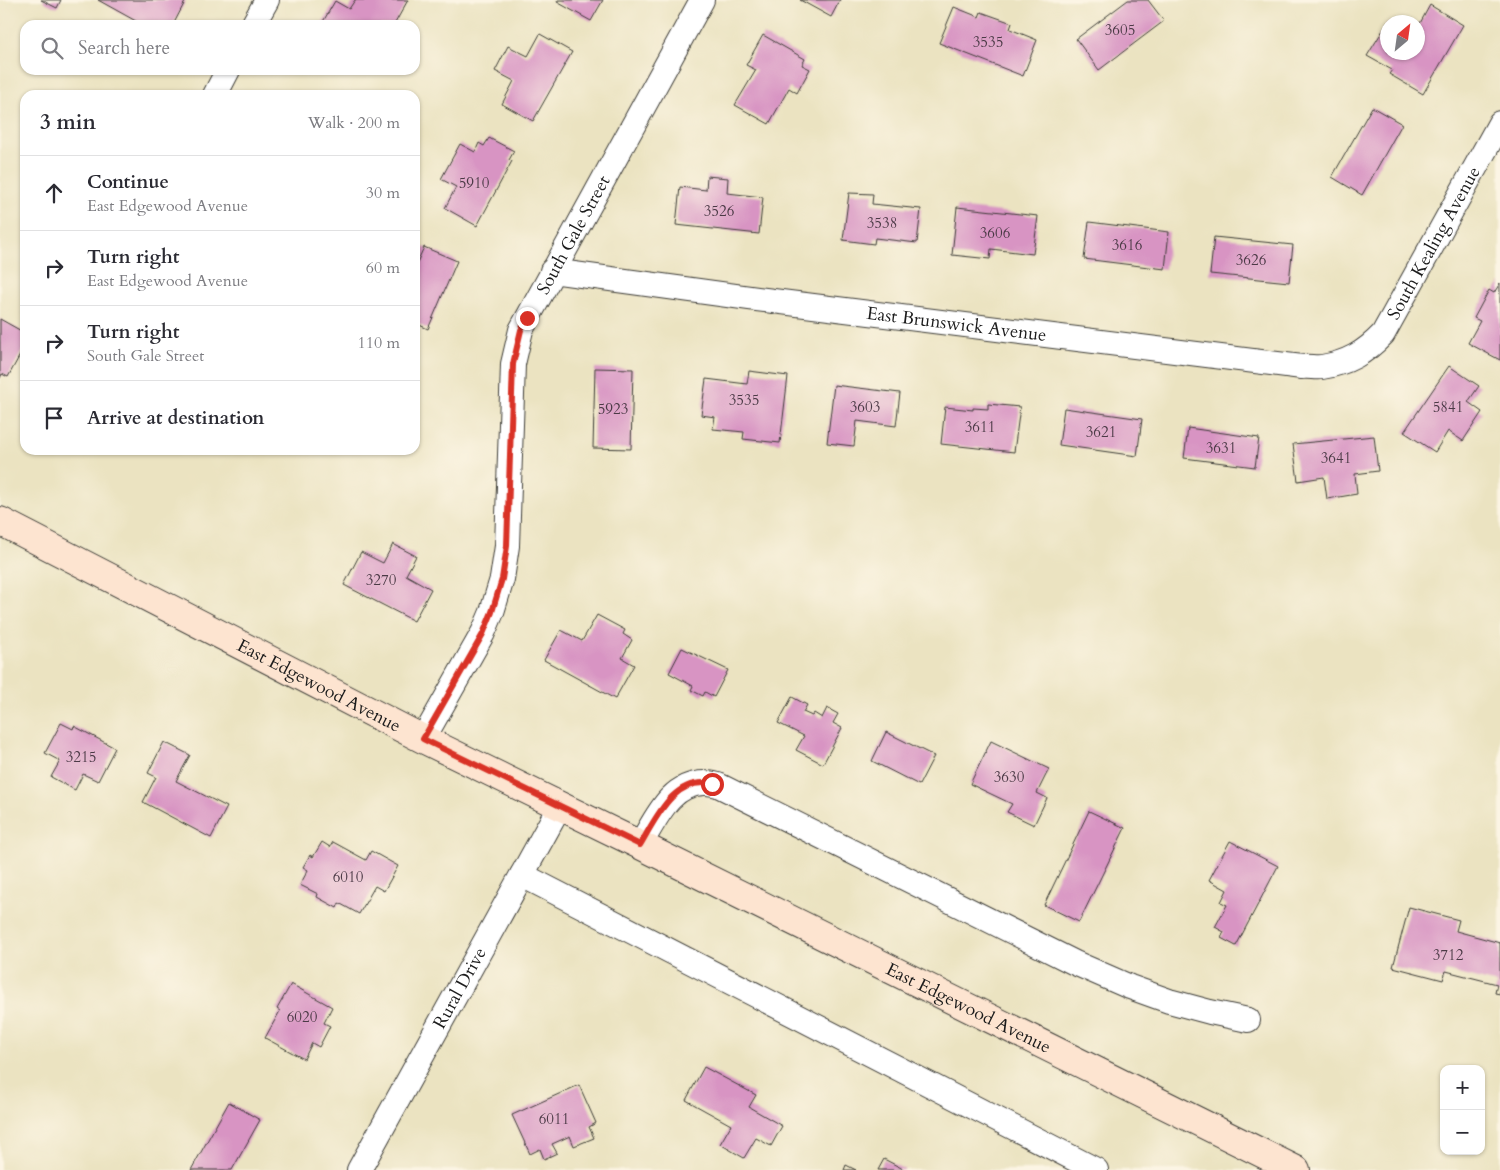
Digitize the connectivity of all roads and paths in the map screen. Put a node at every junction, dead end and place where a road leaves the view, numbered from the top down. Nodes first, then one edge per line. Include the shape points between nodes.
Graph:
1 (267, 0) edge
2 (702, 0) edge
3 (256, 20) edge
4 (225, 75) edge
5 (217, 90) edge
6 (1500, 123) edge
7 (552, 271) junction
8 (1357, 355) joint
9 (0, 521) edge
10 (423, 739) junction
11 (560, 806) junction
12 (640, 845) junction
13 (522, 875) junction
14 (1248, 1020) dead end
15 (359, 1170) edge
16 (1096, 1170) edge
17 (1296, 1170) edge

1 - 3 street
2 - 7 street, South Gale Street
4 - 5 street
6 - 8 street, South Kealing Avenue via 1388,326 1373,344
7 - 8 street, East Brunswick Avenue via 1302,367 1319,368
7 - 10 street, South Gale Street via 521,330 514,357 507,551 496,601 483,634
9 - 10 main road, East Edgewood Avenue
10 - 11 main road, East Edgewood Avenue
11 - 12 main road, East Edgewood Avenue
11 - 13 street, Rural Drive
12 - 14 street via 666,803 678,791 706,783 718,785 1075,963 1130,987 1194,1008
12 - 17 main road, East Edgewood Avenue
13 - 15 street, Rural Drive
13 - 16 street

